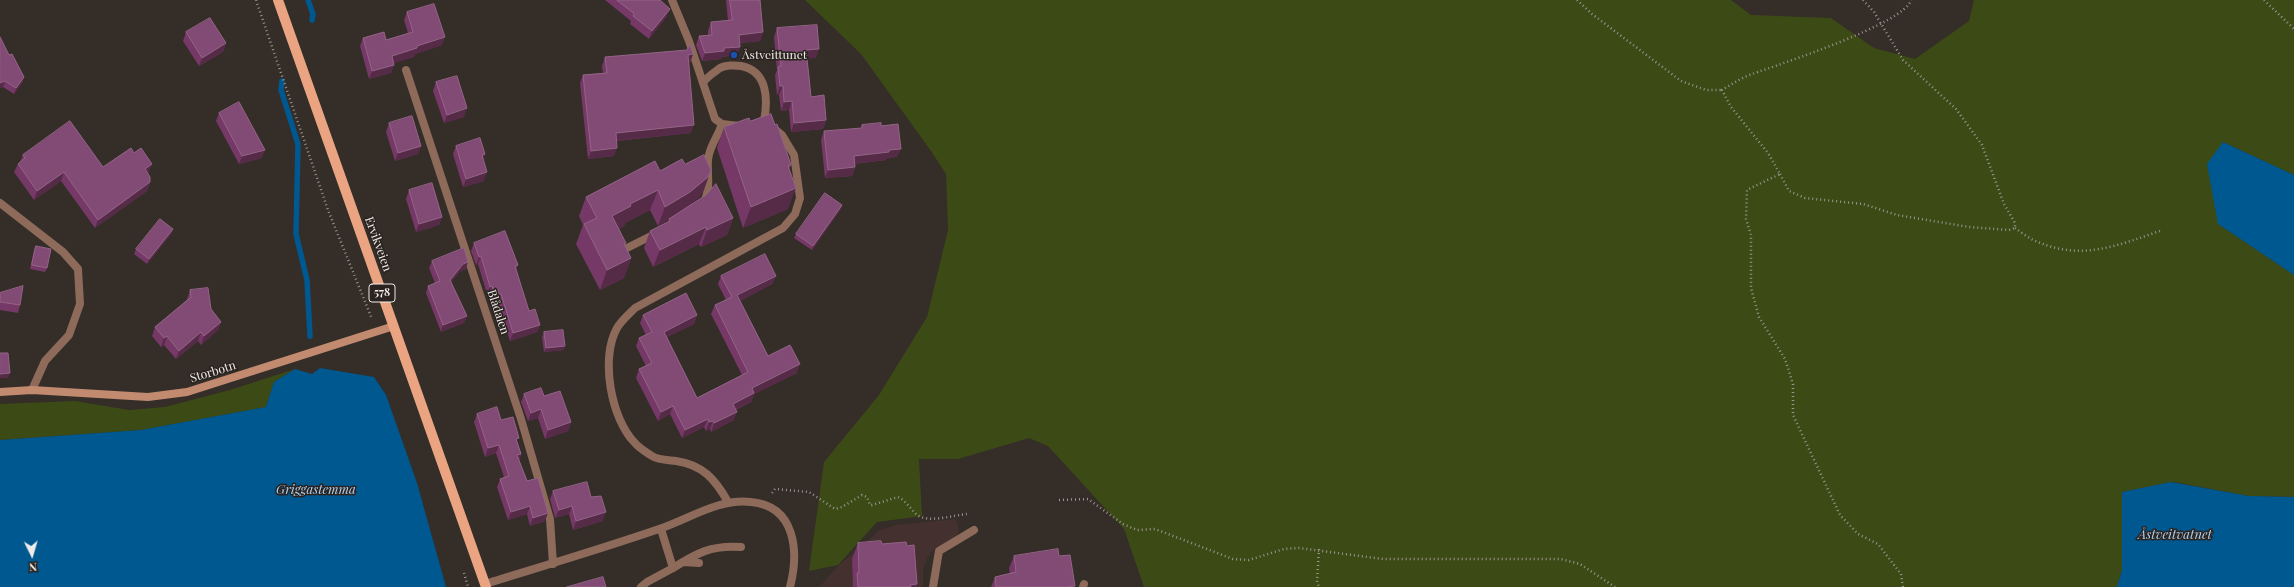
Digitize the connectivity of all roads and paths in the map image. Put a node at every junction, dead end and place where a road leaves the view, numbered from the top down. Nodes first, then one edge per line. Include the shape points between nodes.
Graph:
1 (256, 0) edge
2 (278, 0) edge
3 (672, 0) edge
4 (1577, 0) edge
5 (1863, 0) edge
6 (1911, 0) edge
7 (2264, 0) edge
8 (1880, 24) junction
9 (2294, 29) edge
10 (406, 70) dead end
11 (703, 82) junction
12 (1722, 90) junction
13 (722, 124) junction
14 (745, 125) edge
15 (1780, 174) junction
16 (0, 203) edge
17 (697, 208) edge
18 (665, 228) edge
19 (2015, 228) junction
20 (2160, 231) dead end
21 (627, 248) edge
22 (394, 326) junction
23 (378, 332) junction
24 (32, 390) junction
25 (0, 392) edge
26 (1059, 500) dead end
27 (728, 502) junction
28 (765, 506) junction
29 (967, 514) dead end
30 (660, 529) junction
31 (974, 530) dead end
32 (741, 547) dead end
33 (1319, 549) junction
34 (683, 562) junction
35 (699, 563) dead end
36 (553, 564) junction
37 (463, 567) dead end
38 (673, 568) junction
39 (485, 585) edge
40 (468, 587) edge
41 (641, 587) edge
42 (790, 587) edge
43 (933, 587) edge
44 (1319, 587) edge
45 (1614, 587) edge
46 (1903, 587) edge

1 - 23 path via 328,210
2 - 22 main road, Ervikveien / 578
3 - 11 street
4 - 12 path via 1681,82 1706,90
5 - 8 path via 1874,12
6 - 8 path via 1906,9
7 - 9 path
8 - 12 path via 1840,42 1752,74
8 - 19 path via 1903,60 1956,109 1982,145
10 - 36 street, Blådalen via 523,426 550,519
11 - 13 street via 715,118
11 - 27 street via 721,67 737,66 751,70 760,77 765,86 767,106 761,122 782,134 794,155 800,198 795,214 783,228 635,308 617,328 609,351 610,383 618,416 634,443 654,457 680,461 704,470 720,487
12 - 15 path via 1731,107 1768,153
13 - 14 street
13 - 17 street via 710,147 709,192 703,204
15 - 19 path via 1789,191 1805,198 1864,204 1897,215 1969,227 2009,230
15 - 46 path via 1747,190 1746,219 1751,235 1751,288 1759,317 1786,359 1793,384 1793,414 1840,515 1858,534 1878,544 1901,574
16 - 24 street via 63,252 78,269 80,304 69,335 46,361
18 - 21 street
19 - 20 path via 2038,242 2066,250 2108,249
22 - 23 street, Storbotn
22 - 39 main road, Ervikveien / 578
23 - 24 street, Storbotn via 187,392 148,397
24 - 25 street, Storbotn
26 - 33 path via 1088,499 1123,524 1138,530 1155,529 1233,559 1249,560 1284,549
27 - 28 street via 752,502
27 - 30 street
28 - 29 path via 774,489 809,492 835,509 862,495 867,497 870,505 898,497 917,515 926,519
28 - 42 street via 776,510 788,523 795,550
30 - 36 street
30 - 38 street
31 - 43 street via 939,551
32 - 34 street via 717,547 698,552
33 - 44 path
33 - 45 path via 1384,559 1561,559 1580,564
34 - 35 street
34 - 38 street
36 - 39 street
37 - 40 path
38 - 41 street

